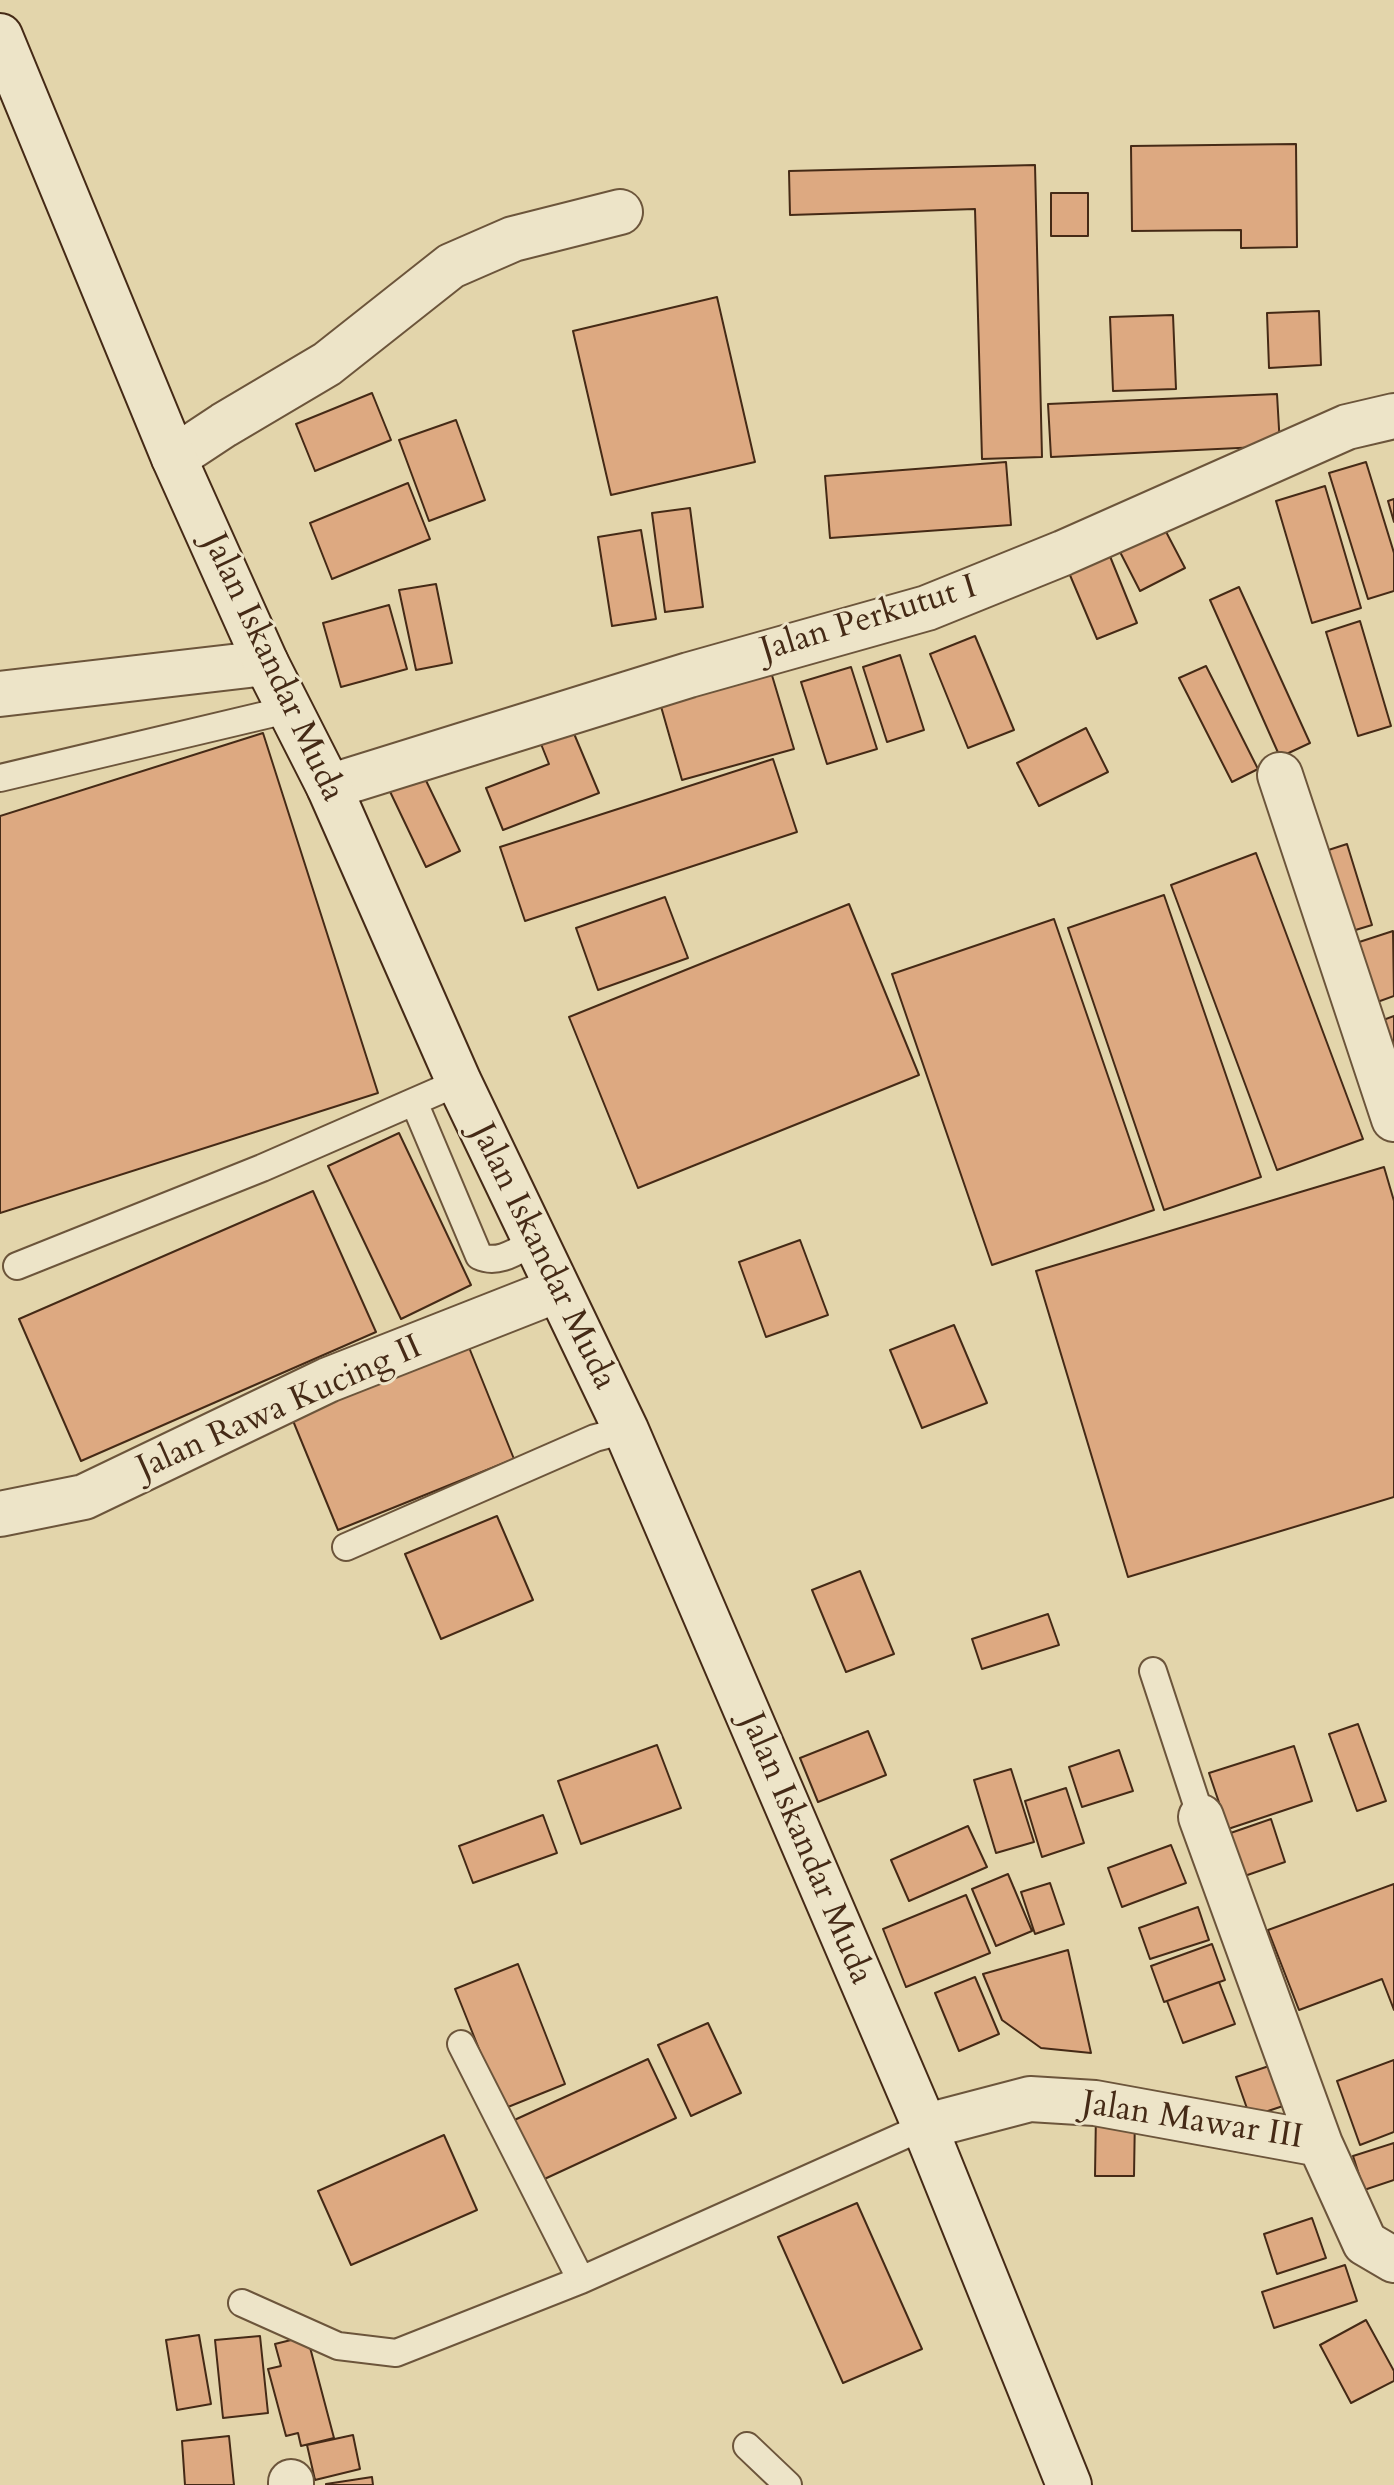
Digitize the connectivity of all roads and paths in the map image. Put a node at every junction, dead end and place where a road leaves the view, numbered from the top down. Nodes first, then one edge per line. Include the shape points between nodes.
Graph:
1 (0, 36) edge
2 (620, 212) dead end
3 (1394, 416) edge
4 (174, 458) junction
5 (266, 663) junction
6 (0, 694) edge
7 (291, 709) junction
8 (1280, 775) dead end
9 (0, 778) edge
10 (329, 787) junction
11 (459, 1082) junction
12 (414, 1102) junction
13 (1394, 1119) edge
14 (534, 1242) junction
15 (17, 1266) dead end
16 (557, 1290) junction
17 (626, 1430) junction
18 (0, 1514) edge
19 (346, 1547) dead end
20 (1153, 1671) dead end
21 (1201, 1817) joint
22 (461, 2044) dead end
23 (923, 2127) junction
24 (1320, 2144) junction
25 (1394, 2260) edge
26 (581, 2280) junction
27 (242, 2303) dead end
28 (747, 2446) dead end
29 (788, 2485) edge
30 (1069, 2485) edge

1 - 4 street, Jalan Iskandar Muda
2 - 4 street via 513,239 451,266 327,364
3 - 10 street, Jalan Perkutut I via 1347,427 927,608 689,675
4 - 5 street, Jalan Iskandar Muda
5 - 6 street
5 - 7 street, Jalan Iskandar Muda
7 - 9 lane
7 - 10 street, Jalan Iskandar Muda
8 - 13 street
10 - 11 street, Jalan Iskandar Muda
11 - 12 lane
11 - 14 street, Jalan Iskandar Muda
12 - 14 lane via 479,1256 499,1259
12 - 15 lane
14 - 16 street, Jalan Iskandar Muda
16 - 17 street, Jalan Iskandar Muda
16 - 18 street, Jalan Rawa Kucing II via 328,1380 84,1497
17 - 19 lane via 595,1438
17 - 23 street, Jalan Iskandar Muda
20 - 21 lane
21 - 24 street
22 - 26 lane
23 - 24 street, Jalan Mawar III via 1030,2099 1095,2103
23 - 26 lane
23 - 30 street, Jalan Iskandar Muda
24 - 25 street, Jalan Mawar III via 1365,2243
26 - 27 lane via 396,2353 338,2346
28 - 29 lane

